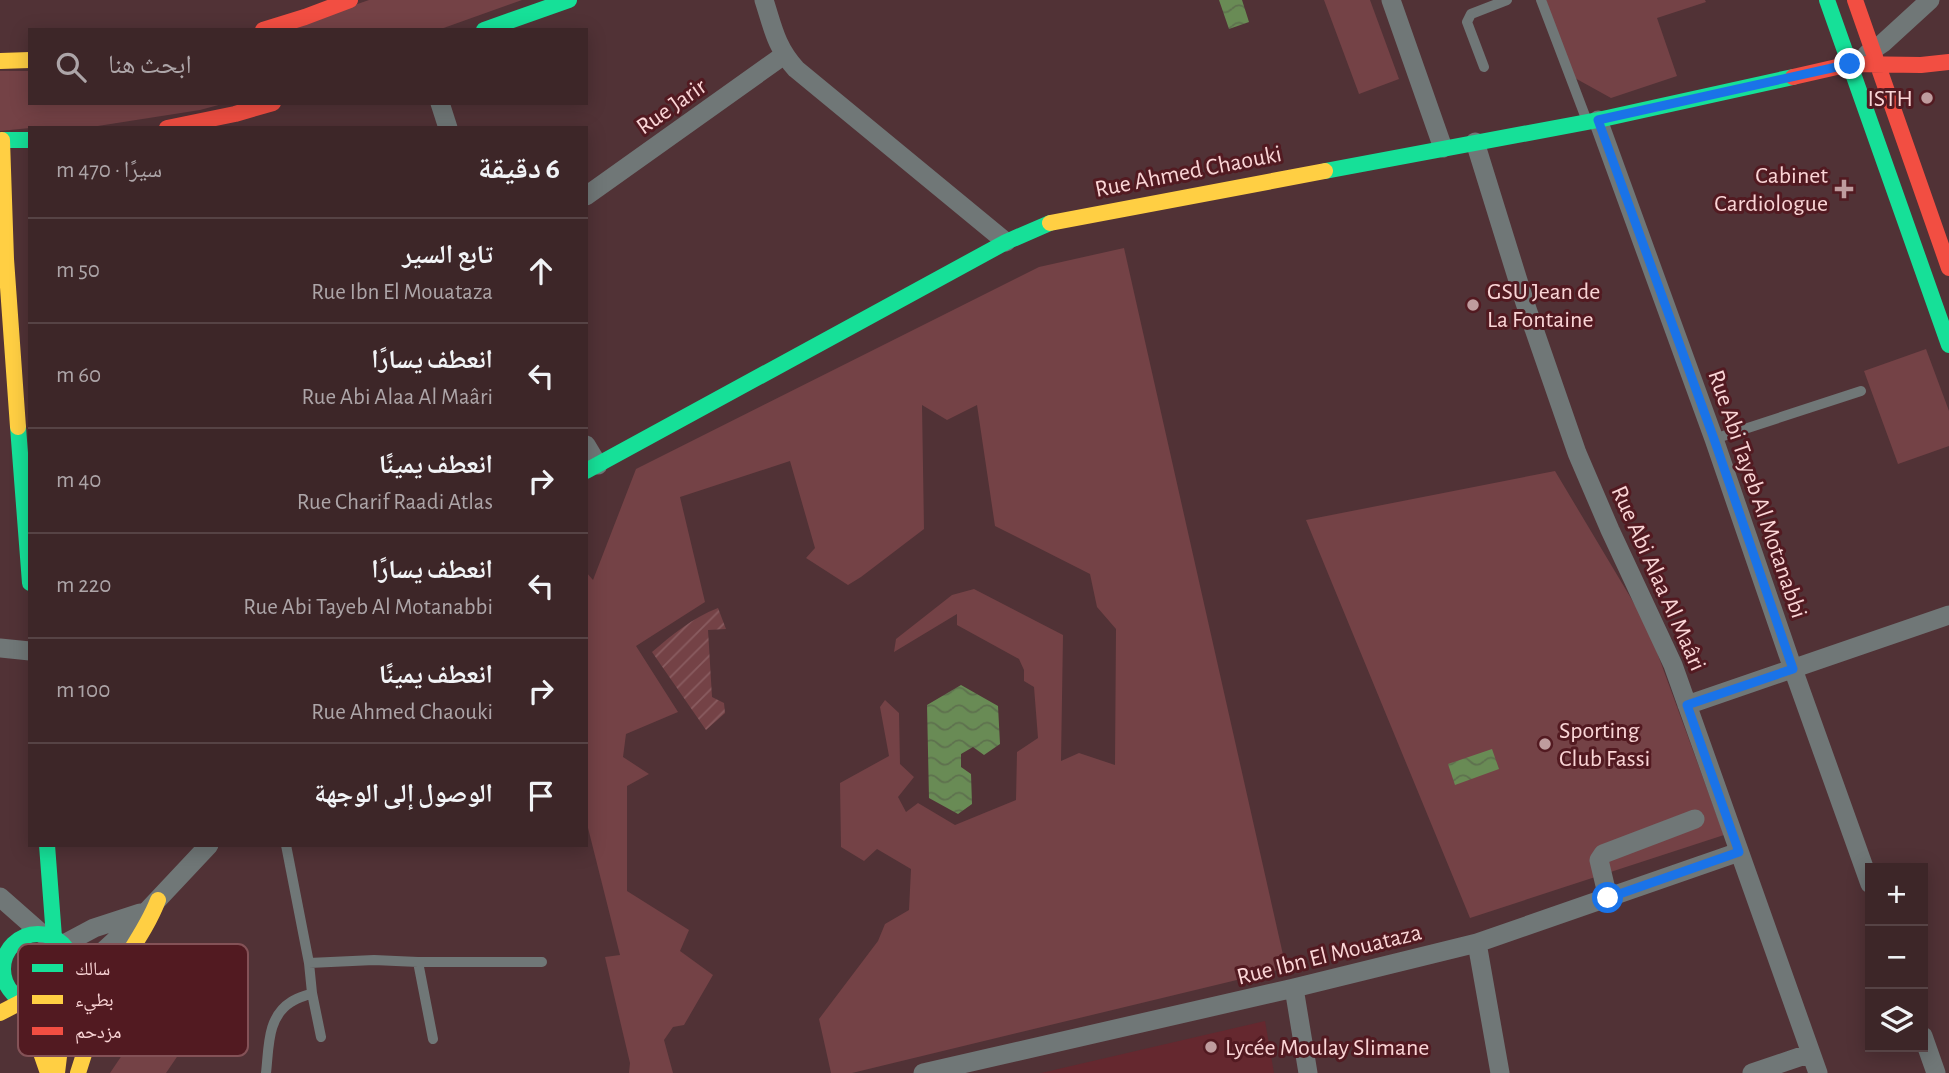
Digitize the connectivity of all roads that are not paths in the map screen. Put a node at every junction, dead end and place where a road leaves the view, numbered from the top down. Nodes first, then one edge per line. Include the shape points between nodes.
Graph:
1 (350, 0) edge
2 (569, 0) edge
3 (764, 0) edge
4 (1391, 0) edge
5 (1507, 0) edge
6 (1541, 0) edge
7 (1827, 0) edge
8 (1855, 0) edge
9 (1930, 0) edge
10 (302, 9) edge
11 (267, 28) edge
12 (490, 28) edge
13 (784, 55) junction
14 (1876, 57) junction
15 (28, 60) edge
16 (0, 61) edge
17 (1949, 62) edge
18 (1850, 64) junction
19 (1484, 67) dead end
20 (266, 105) edge
21 (441, 105) edge
22 (1593, 121) junction
23 (177, 126) edge
24 (447, 126) edge
25 (1, 140) edge
26 (28, 140) edge
27 (1475, 142) junction
28 (1443, 148) junction
29 (588, 195) edge
30 (1006, 242) junction
31 (3, 259) edge
32 (1949, 268) edge
33 (1949, 345) edge
34 (14, 383) edge
35 (1861, 391) dead end
36 (1714, 439) junction
37 (592, 468) edge
38 (28, 558) edge
39 (1949, 615) edge
40 (0, 648) edge
41 (28, 651) edge
42 (1793, 669) junction
43 (1687, 705) junction
44 (1695, 819) dead end
45 (47, 847) edge
46 (207, 847) edge
47 (285, 847) edge
48 (1739, 852) junction
49 (1865, 870) edge
50 (0, 897) edge
51 (1608, 898) junction
52 (153, 905) junction
53 (53, 938) junction
54 (1477, 943) junction
55 (60, 944) edge
56 (112, 944) edge
57 (135, 944) edge
58 (2, 962) edge
59 (418, 962) junction
60 (542, 962) dead end
61 (309, 963) junction
62 (1294, 988) junction
63 (312, 993) junction
64 (18, 998) edge
65 (18, 1004) edge
66 (0, 1013) edge
67 (321, 1037) dead end
68 (433, 1039) dead end
69 (1928, 1050) edge
70 (1811, 1054) junction
71 (42, 1056) edge
72 (84, 1056) edge
73 (48, 1073) edge
74 (79, 1073) edge
75 (266, 1073) edge
76 (923, 1073) edge
77 (1308, 1073) edge
78 (1500, 1073) edge
79 (1752, 1073) edge
80 (1818, 1073) edge
81 (1936, 1073) edge

1 - 10 street
2 - 12 street
3 - 13 street
4 - 28 street
5 - 19 lane via 1467,18
6 - 22 lane
7 - 18 street
8 - 14 street
9 - 14 street
10 - 11 street
13 - 29 street, Rue Jarir
13 - 30 street
14 - 17 street via 1921,65
14 - 18 street
14 - 32 street
15 - 16 street
18 - 22 street, Rue Ahmed Chaouki
18 - 33 street
20 - 23 street
21 - 24 street
22 - 27 street, Rue Ahmed Chaouki
22 - 36 street, Rue Abi Tayeb Al Motanabbi
25 - 26 street
25 - 31 street
27 - 28 street, Rue Ahmed Chaouki
27 - 43 street, Rue Abi Alaa Al Maâri via 1577,453
28 - 30 street, Rue Ahmed Chaouki via 1063,219
30 - 37 street, Rue Ahmed Chaouki
31 - 34 street
34 - 38 street
35 - 36 lane
36 - 42 street, Rue Abi Tayeb Al Motanabbi
39 - 42 street
40 - 41 street
42 - 43 street
42 - 49 street, Rue Abi Tayeb Al Motanabbi
43 - 48 street, Rue Abi Alaa Al Maâri
44 - 51 street via 1603,854 1599,860
45 - 53 street
46 - 52 street
47 - 61 lane
48 - 51 street, Rue Ibn El Mouataza
48 - 70 street, Rue Abi Alaa Al Maâri
50 - 53 street
51 - 54 street, Rue Ibn El Mouataza
52 - 53 street
52 - 56 street
52 - 57 street via 153,915
53 - 55 street
53 - 58 street via 30,934 9,948
54 - 62 street, Rue Ibn El Mouataza
54 - 78 street
58 - 64 street via 6,984
59 - 60 lane
59 - 61 lane
59 - 68 lane
61 - 63 lane
62 - 76 street, Rue Ibn El Mouataza
62 - 77 street
63 - 67 lane
63 - 75 lane via 292,1001 277,1015
65 - 66 street
69 - 81 street
70 - 79 street
70 - 80 street, Rue Abi Alaa Al Maâri
71 - 73 street
72 - 74 street

